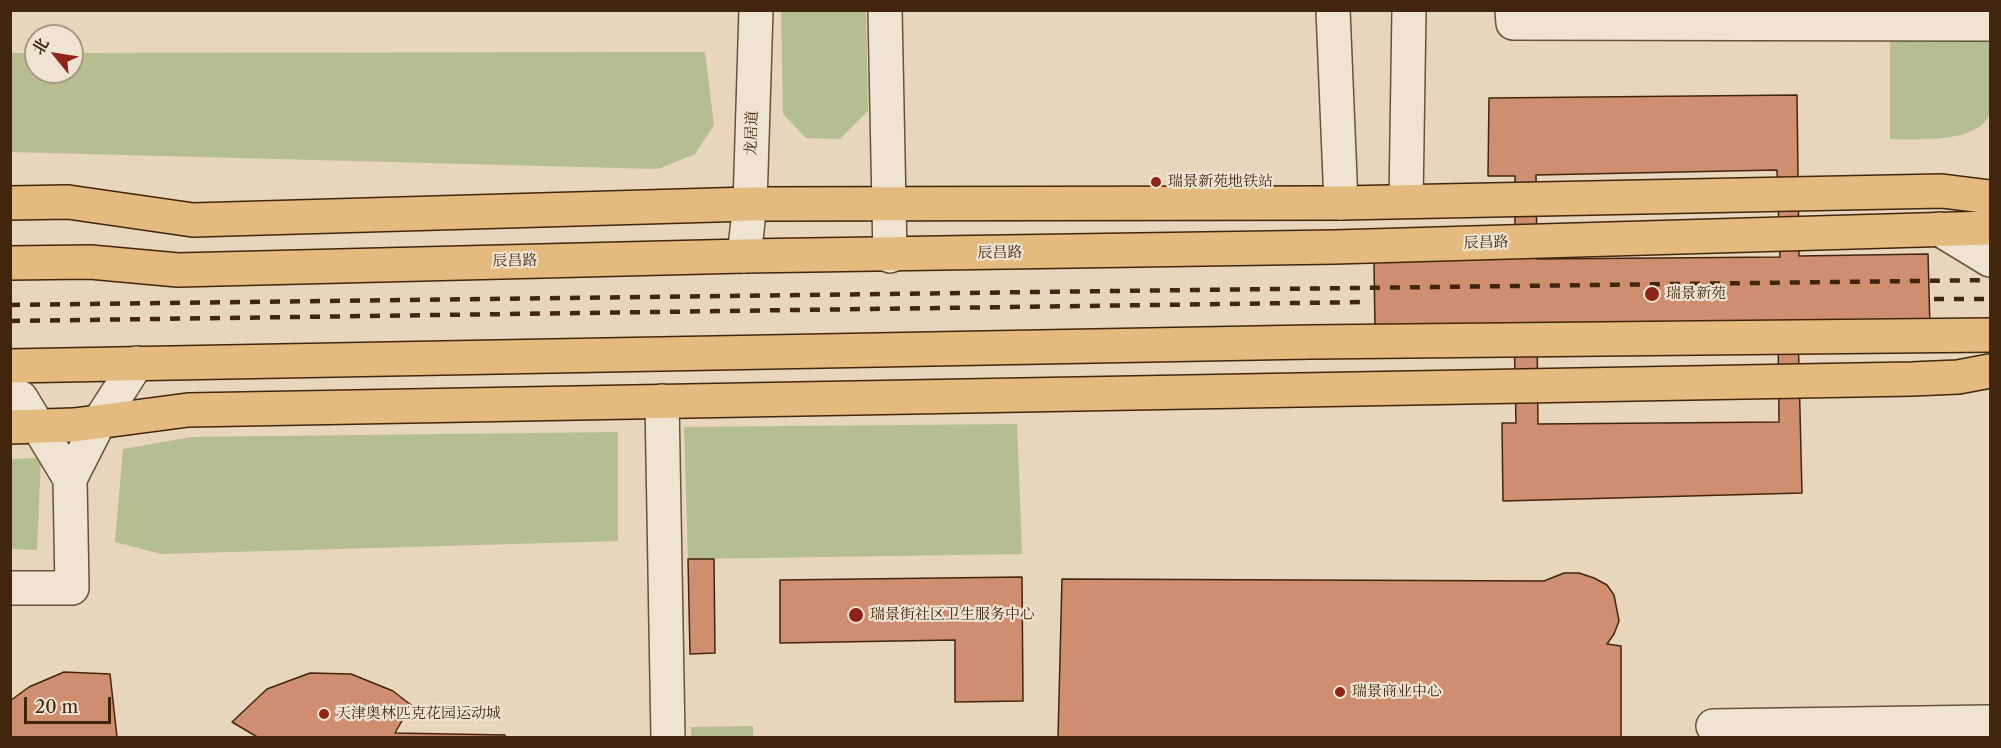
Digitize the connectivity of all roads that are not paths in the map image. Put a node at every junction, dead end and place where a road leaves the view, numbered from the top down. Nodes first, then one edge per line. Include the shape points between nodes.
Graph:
1 (756, 10) edge
2 (885, 10) edge
3 (1333, 10) edge
4 (1409, 10) edge
5 (1512, 10) edge
6 (1868, 17) edge
7 (1990, 24) edge
8 (1990, 197) edge
9 (1406, 201) junction
10 (890, 202) junction
11 (10, 203) edge
12 (1341, 203) junction
13 (750, 204) junction
14 (1990, 228) edge
15 (1939, 229) junction
16 (10, 245) edge
17 (744, 256) junction
18 (890, 256) junction
19 (1990, 260) edge
20 (10, 262) edge
21 (90, 262) junction
22 (1990, 314) edge
23 (1990, 335) edge
24 (1955, 336) junction
25 (1990, 348) edge
26 (136, 363) junction
27 (10, 366) edge
28 (1990, 371) edge
29 (10, 391) edge
30 (662, 401) junction
31 (99, 422) junction
32 (24, 426) edge
33 (70, 479) junction
34 (10, 588) edge
35 (1990, 722) edge
36 (1713, 726) dead end
37 (668, 738) edge

1 - 13 street, 龙居道
2 - 10 street
3 - 12 street
4 - 9 street
5 - 6 street via 1513,22
6 - 7 street
8 - 9 main road via 1942,191
9 - 12 main road
10 - 12 main road
10 - 13 main road
10 - 18 street
11 - 13 main road via 68,202 194,220
13 - 17 street, 龙居道
14 - 15 main road, 辰昌路
15 - 18 main road, 辰昌路
15 - 19 street
16 - 21 main road
17 - 18 main road, 辰昌路
17 - 21 main road, 辰昌路 via 178,270
20 - 21 main road, 辰昌路
22 - 24 main road
23 - 24 main road
24 - 25 main road
24 - 26 main road via 1299,342
26 - 27 main road
26 - 31 street
28 - 30 main road via 1912,379
29 - 32 street via 21,398
30 - 31 main road via 188,410
30 - 37 street
31 - 32 main road
31 - 33 street
32 - 33 street
33 - 34 street via 72,588
35 - 36 street

